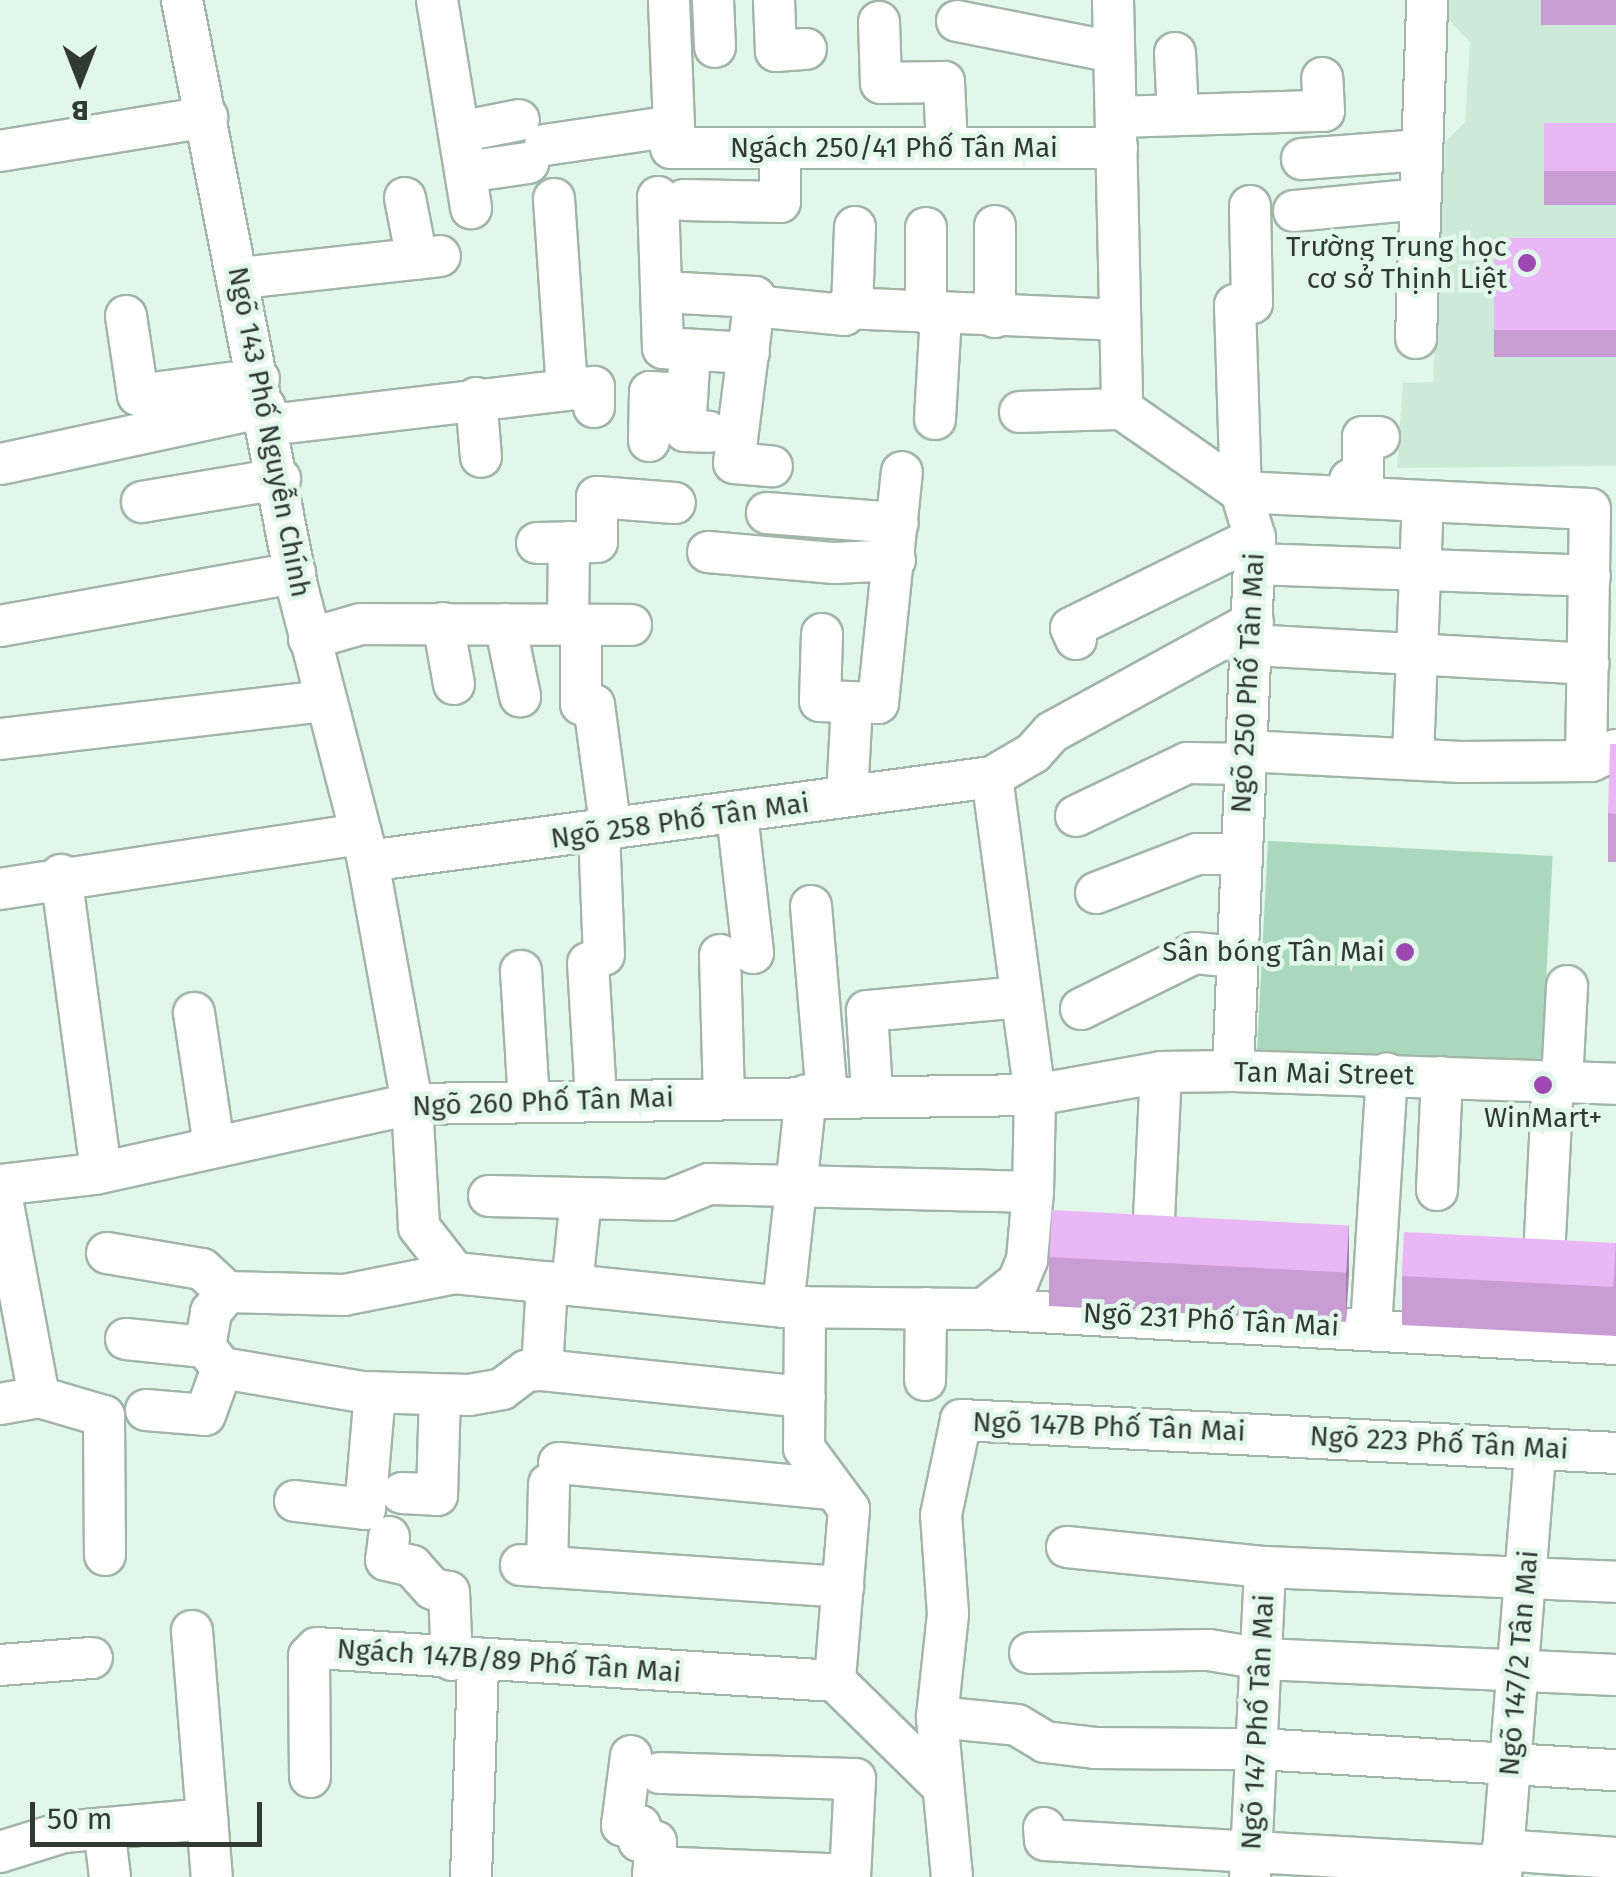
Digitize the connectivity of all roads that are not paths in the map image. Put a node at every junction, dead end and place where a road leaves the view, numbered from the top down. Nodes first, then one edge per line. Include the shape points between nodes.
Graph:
1 (182, 0) edge
2 (669, 0) edge
3 (713, 0) edge
4 (774, 0) edge
5 (1113, 0) edge
6 (1428, 0) edge
7 (449, 3) edge
8 (957, 21) dead end
9 (879, 22) dead end
10 (714, 47) dead end
11 (806, 50) dead end
12 (1114, 52) junction
13 (1175, 53) dead end
14 (1322, 78) dead end
15 (1178, 115) junction
16 (207, 116) junction
17 (459, 132) junction
18 (1117, 133) junction
19 (531, 143) junction
20 (671, 148) dead end
21 (780, 148) junction
22 (946, 148) junction
23 (1422, 150) junction
24 (0, 151) edge
25 (1302, 158) dead end
26 (405, 198) dead end
27 (554, 198) dead end
28 (1420, 199) junction
29 (1250, 206) dead end
30 (1294, 211) dead end
31 (995, 226) dead end
32 (855, 227) dead end
33 (926, 228) dead end
34 (241, 278) junction
35 (662, 292) junction
36 (754, 306) junction
37 (852, 309) junction
38 (934, 314) junction
39 (126, 316) dead end
40 (995, 316) junction
41 (1116, 320) junction
42 (1416, 338) dead end
43 (690, 350) junction
44 (749, 354) junction
45 (687, 394) junction
46 (476, 398) junction
47 (264, 404) junction
48 (1122, 409) junction
49 (1020, 412) dead end
50 (935, 419) dead end
51 (709, 432) dead end
52 (1378, 437) dead end
53 (649, 440) dead end
54 (482, 457) dead end
55 (1, 464) edge
56 (772, 466) dead end
57 (902, 472) dead end
58 (280, 479) junction
59 (1241, 492) junction
60 (1348, 497) junction
61 (1423, 500) junction
62 (142, 502) dead end
63 (674, 503) dead end
64 (766, 514) dead end
65 (896, 542) junction
66 (1254, 551) junction
67 (708, 552) dead end
68 (1421, 570) junction
69 (295, 573) junction
70 (1590, 576) junction
71 (444, 623) junction
72 (504, 624) junction
73 (574, 624) junction
74 (631, 625) dead end
75 (0, 626) edge
76 (1253, 633) junction
77 (822, 634) dead end
78 (309, 638) junction
79 (1076, 638) dead end
80 (1418, 655) junction
81 (1597, 660) edge
82 (455, 684) dead end
83 (520, 696) dead end
84 (324, 700) junction
85 (852, 702) junction
86 (0, 739) edge
87 (1601, 755) edge
88 (1413, 757) junction
89 (1245, 758) junction
90 (992, 777) junction
91 (847, 796) junction
92 (737, 814) junction
93 (1076, 816) dead end
94 (605, 831) junction
95 (364, 848) junction
96 (1240, 854) junction
97 (61, 875) junction
98 (0, 889) edge
99 (1096, 893) dead end
100 (811, 906) dead end
101 (1236, 957) junction
102 (521, 971) dead end
103 (1567, 986) dead end
104 (1020, 997) junction
105 (1082, 1009) dead end
106 (194, 1013) dead end
107 (1233, 1071) junction
108 (1161, 1072) junction
109 (1387, 1074) junction
110 (1442, 1077) junction
111 (1558, 1082) junction
112 (1616, 1084) edge
113 (872, 1093) junction
114 (816, 1095) junction
115 (1035, 1095) junction
116 (724, 1096) junction
117 (529, 1100) junction
118 (596, 1100) junction
119 (412, 1104) junction
120 (214, 1146) junction
121 (102, 1170) junction
122 (799, 1184) junction
123 (0, 1187) edge
124 (1437, 1190) dead end
125 (1033, 1192) junction
126 (489, 1196) dead end
127 (581, 1198) junction
128 (1154, 1241) edge
129 (107, 1253) dead end
130 (456, 1273) junction
131 (1543, 1278) edge
132 (560, 1283) junction
133 (227, 1292) junction
134 (794, 1307) junction
135 (926, 1308) junction
136 (984, 1309) junction
137 (1371, 1328) junction
138 (126, 1339) dead end
139 (1616, 1344) edge
140 (213, 1357) junction
141 (542, 1370) junction
142 (925, 1380) dead end
143 (376, 1392) junction
144 (440, 1396) junction
145 (804, 1398) junction
146 (20, 1400) edge
147 (146, 1410) dead end
148 (1263, 1432) joint
149 (1535, 1450) junction
150 (1616, 1453) edge
151 (831, 1489) junction
152 (402, 1493) dead end
153 (294, 1502) dead end
154 (390, 1537) dead end
155 (1067, 1546) dead end
156 (105, 1555) dead end
157 (1265, 1566) junction
158 (1528, 1578) junction
159 (1616, 1582) edge
160 (842, 1587) junction
161 (192, 1631) dead end
162 (1030, 1653) dead end
163 (92, 1658) dead end
164 (1262, 1659) junction
165 (465, 1662) junction
166 (0, 1666) edge
167 (1518, 1672) junction
168 (1616, 1675) edge
169 (835, 1682) junction
170 (936, 1717) junction
171 (1258, 1748) junction
172 (1511, 1764) junction
173 (1616, 1770) edge
174 (310, 1777) dead end
175 (940, 1784) junction
176 (208, 1819) junction
177 (104, 1828) junction
178 (1044, 1828) dead end
179 (1616, 1858) edge
180 (2, 1860) edge
181 (1251, 1863) edge
182 (1501, 1864) edge
183 (950, 1869) edge
184 (653, 1872) edge
185 (850, 1876) edge
186 (110, 1877) edge
187 (212, 1877) edge
188 (471, 1877) edge

1 - 16 street, Ngõ 143 Phố Nguyễn Chính
2 - 19 street via 674,126
3 - 10 street
4 - 11 street via 776,51
5 - 12 street
6 - 23 street
7 - 17 street
8 - 12 street
9 - 22 street via 881,83 944,82
12 - 18 street
13 - 15 street
14 - 15 street, Ngách 250/41 Phố Tân Mai via 1324,111 1256,102
15 - 18 street, Ngách 250/41 Phố Tân Mai
16 - 24 street
16 - 34 street, Ngõ 143 Phố Nguyễn Chính
17 - 19 street
17 - 19 street via 468,190
18 - 22 street, Ngách 250/41 Phố Tân Mai
18 - 41 street
20 - 21 street, Ngách 250/41 Phố Tân Mai
21 - 22 street, Ngách 250/41 Phố Tân Mai
21 - 35 street via 780,202 671,198
23 - 25 street
23 - 28 street
26 - 34 street via 429,257
27 - 46 street via 581,398
28 - 30 street
28 - 42 street
29 - 59 street, Ngõ 250 Phố Tân Mai via 1252,303 1234,305
31 - 40 street
32 - 37 street
33 - 38 street
34 - 47 street, Ngõ 143 Phố Nguyễn Chính
35 - 36 street via 755,297
35 - 43 street via 662,348
36 - 37 street via 844,315 844,308
36 - 44 street
37 - 38 street
38 - 40 street
38 - 50 street
39 - 47 street via 138,395
40 - 41 street
41 - 48 street
43 - 44 street
43 - 45 street
44 - 56 street via 734,463
45 - 51 street via 685,431
45 - 53 street via 650,392
46 - 47 street
46 - 54 street
47 - 55 street
47 - 58 street, Ngõ 143 Phố Nguyễn Chính
48 - 49 street
48 - 59 street
52 - 60 street via 1363,437 1363,479 1350,480
57 - 65 street
58 - 62 street
58 - 69 street, Ngõ 143 Phố Nguyễn Chính
59 - 60 street
59 - 66 street, Ngõ 250 Phố Tân Mai
60 - 61 street
61 - 68 street
61 - 70 street via 1590,509
63 - 73 street via 596,497 596,542 553,542
64 - 65 street
65 - 67 street via 836,563
65 - 85 street via 878,702
66 - 68 street
66 - 76 street, Ngõ 250 Phố Tân Mai
66 - 79 street via 1071,628
68 - 70 street
68 - 80 street
69 - 75 street
69 - 78 street, Ngõ 143 Phố Nguyễn Chính
70 - 81 street
71 - 72 street
71 - 78 street via 360,624
71 - 82 street
72 - 73 street
72 - 83 street
73 - 74 street
73 - 94 street via 581,704 594,705
76 - 80 street
76 - 89 street, Ngõ 250 Phố Tân Mai
76 - 90 street, Ngõ 258 Phố Tân Mai via 1052,732 1033,753
77 - 85 street via 820,701
78 - 84 street, Ngõ 143 Phố Nguyễn Chính
80 - 81 street
80 - 88 street
81 - 87 street
84 - 86 street
84 - 95 street, Ngõ 143 Phố Nguyễn Chính
85 - 91 street
87 - 88 street
88 - 89 street
89 - 93 street via 1188,762
89 - 96 street, Ngõ 250 Phố Tân Mai
90 - 91 street, Ngõ 258 Phố Tân Mai
90 - 104 street
91 - 92 street, Ngõ 258 Phố Tân Mai
92 - 94 street, Ngõ 258 Phố Tân Mai
92 - 116 street via 736,954
94 - 95 street, Ngõ 258 Phố Tân Mai
94 - 118 street
95 - 97 street, Ngõ 258 Phố Tân Mai
95 - 119 street, Ngõ 143 Phố Nguyễn Chính
96 - 99 street via 1197,854
96 - 101 street, Ngõ 250 Phố Tân Mai
97 - 98 street, Ngõ 258 Phố Tân Mai
97 - 121 street
100 - 114 street
101 - 105 street via 1195,953
101 - 107 street, Ngõ 250 Phố Tân Mai
102 - 117 street
103 - 111 street
104 - 113 street via 867,1011
104 - 115 street
106 - 120 street
107 - 108 street, Tan Mai Street
107 - 109 street, Tan Mai Street
108 - 115 street, Tan Mai Street
108 - 128 street
109 - 110 street, Tan Mai Street
109 - 137 street
110 - 111 street, Tan Mai Street
110 - 124 street
111 - 112 street, Tan Mai Street
111 - 131 street
113 - 114 street, Ngõ 260 Phố Tân Mai
113 - 115 street, Ngõ 260 Phố Tân Mai
114 - 116 street, Ngõ 260 Phố Tân Mai
114 - 122 street
115 - 125 street
116 - 118 street, Ngõ 260 Phố Tân Mai
117 - 118 street, Ngõ 260 Phố Tân Mai
117 - 119 street, Ngõ 260 Phố Tân Mai
119 - 120 street, Ngõ 260 Phố Tân Mai
119 - 130 street, Ngõ 143 Phố Nguyễn Chính via 419,1227
120 - 121 street, Ngõ 260 Phố Tân Mai
121 - 123 street, Ngõ 260 Phố Tân Mai
122 - 125 street
122 - 127 street via 709,1184 669,1200
122 - 134 street
123 - 146 street
125 - 136 street via 1048,1236 1018,1282
126 - 127 street
127 - 132 street
129 - 133 street via 202,1269
130 - 132 street, Ngõ 231 Phố Tân Mai
130 - 133 street, Ngõ 231 Phố Tân Mai via 344,1295
132 - 134 street, Ngõ 231 Phố Tân Mai
132 - 141 street
133 - 140 street via 211,1312
134 - 135 street, Ngõ 231 Phố Tân Mai
134 - 145 street
135 - 136 street, Ngõ 231 Phố Tân Mai
135 - 142 street
136 - 137 street, Ngõ 231 Phố Tân Mai
137 - 139 street, Ngõ 231 Phố Tân Mai
138 - 140 street
140 - 143 street
140 - 147 street via 204,1415
141 - 144 street via 526,1371 502,1389
141 - 145 street
143 - 144 street
143 - 153 street via 366,1509
144 - 152 street via 437,1495
145 - 151 street via 804,1448
146 - 156 street via 104,1416
148 - 149 street, Ngõ 223 Phố Tân Mai
148 - 170 street, Ngõ 147B Phố Tân Mai via 960,1420 941,1515 948,1614
149 - 150 street, Ngõ 223 Phố Tân Mai
149 - 158 street, Ngõ 147/2 Tân Mai
151 - 160 street via 849,1509
151 - 160 street via 554,1474 534,1566
154 - 165 street via 386,1560 412,1566 433,1589 449,1592
155 - 157 street
157 - 158 street
157 - 164 street, Ngõ 147 Phố Tân Mai
158 - 159 street
158 - 167 street, Ngõ 147/2 Tân Mai
160 - 169 street
161 - 176 street
162 - 164 street via 1208,1650
163 - 166 street
164 - 167 street
164 - 171 street, Ngõ 147 Phố Tân Mai
165 - 169 street, Ngách 147B/89 Phố Tân Mai
165 - 174 street, Ngách 147B/89 Phố Tân Mai via 311,1651
165 - 188 street
167 - 168 street
167 - 172 street, Ngõ 147/2 Tân Mai
169 - 175 street
170 - 171 street via 1018,1724 1045,1742 1096,1748
170 - 175 street, Ngõ 147B Phố Tân Mai
171 - 172 street
171 - 181 street, Ngõ 147 Phố Tân Mai
172 - 173 street
172 - 182 street, Ngõ 147/2 Tân Mai
175 - 183 street, Ngõ 147B Phố Tân Mai
176 - 177 street
176 - 187 street
177 - 180 street via 64,1832
177 - 186 street
178 - 181 street via 1045,1840
179 - 182 street
181 - 182 street
184 - 185 street
184 - 185 street via 656,1842 639,1842 640,1826 622,1825 646,1764 855,1779

